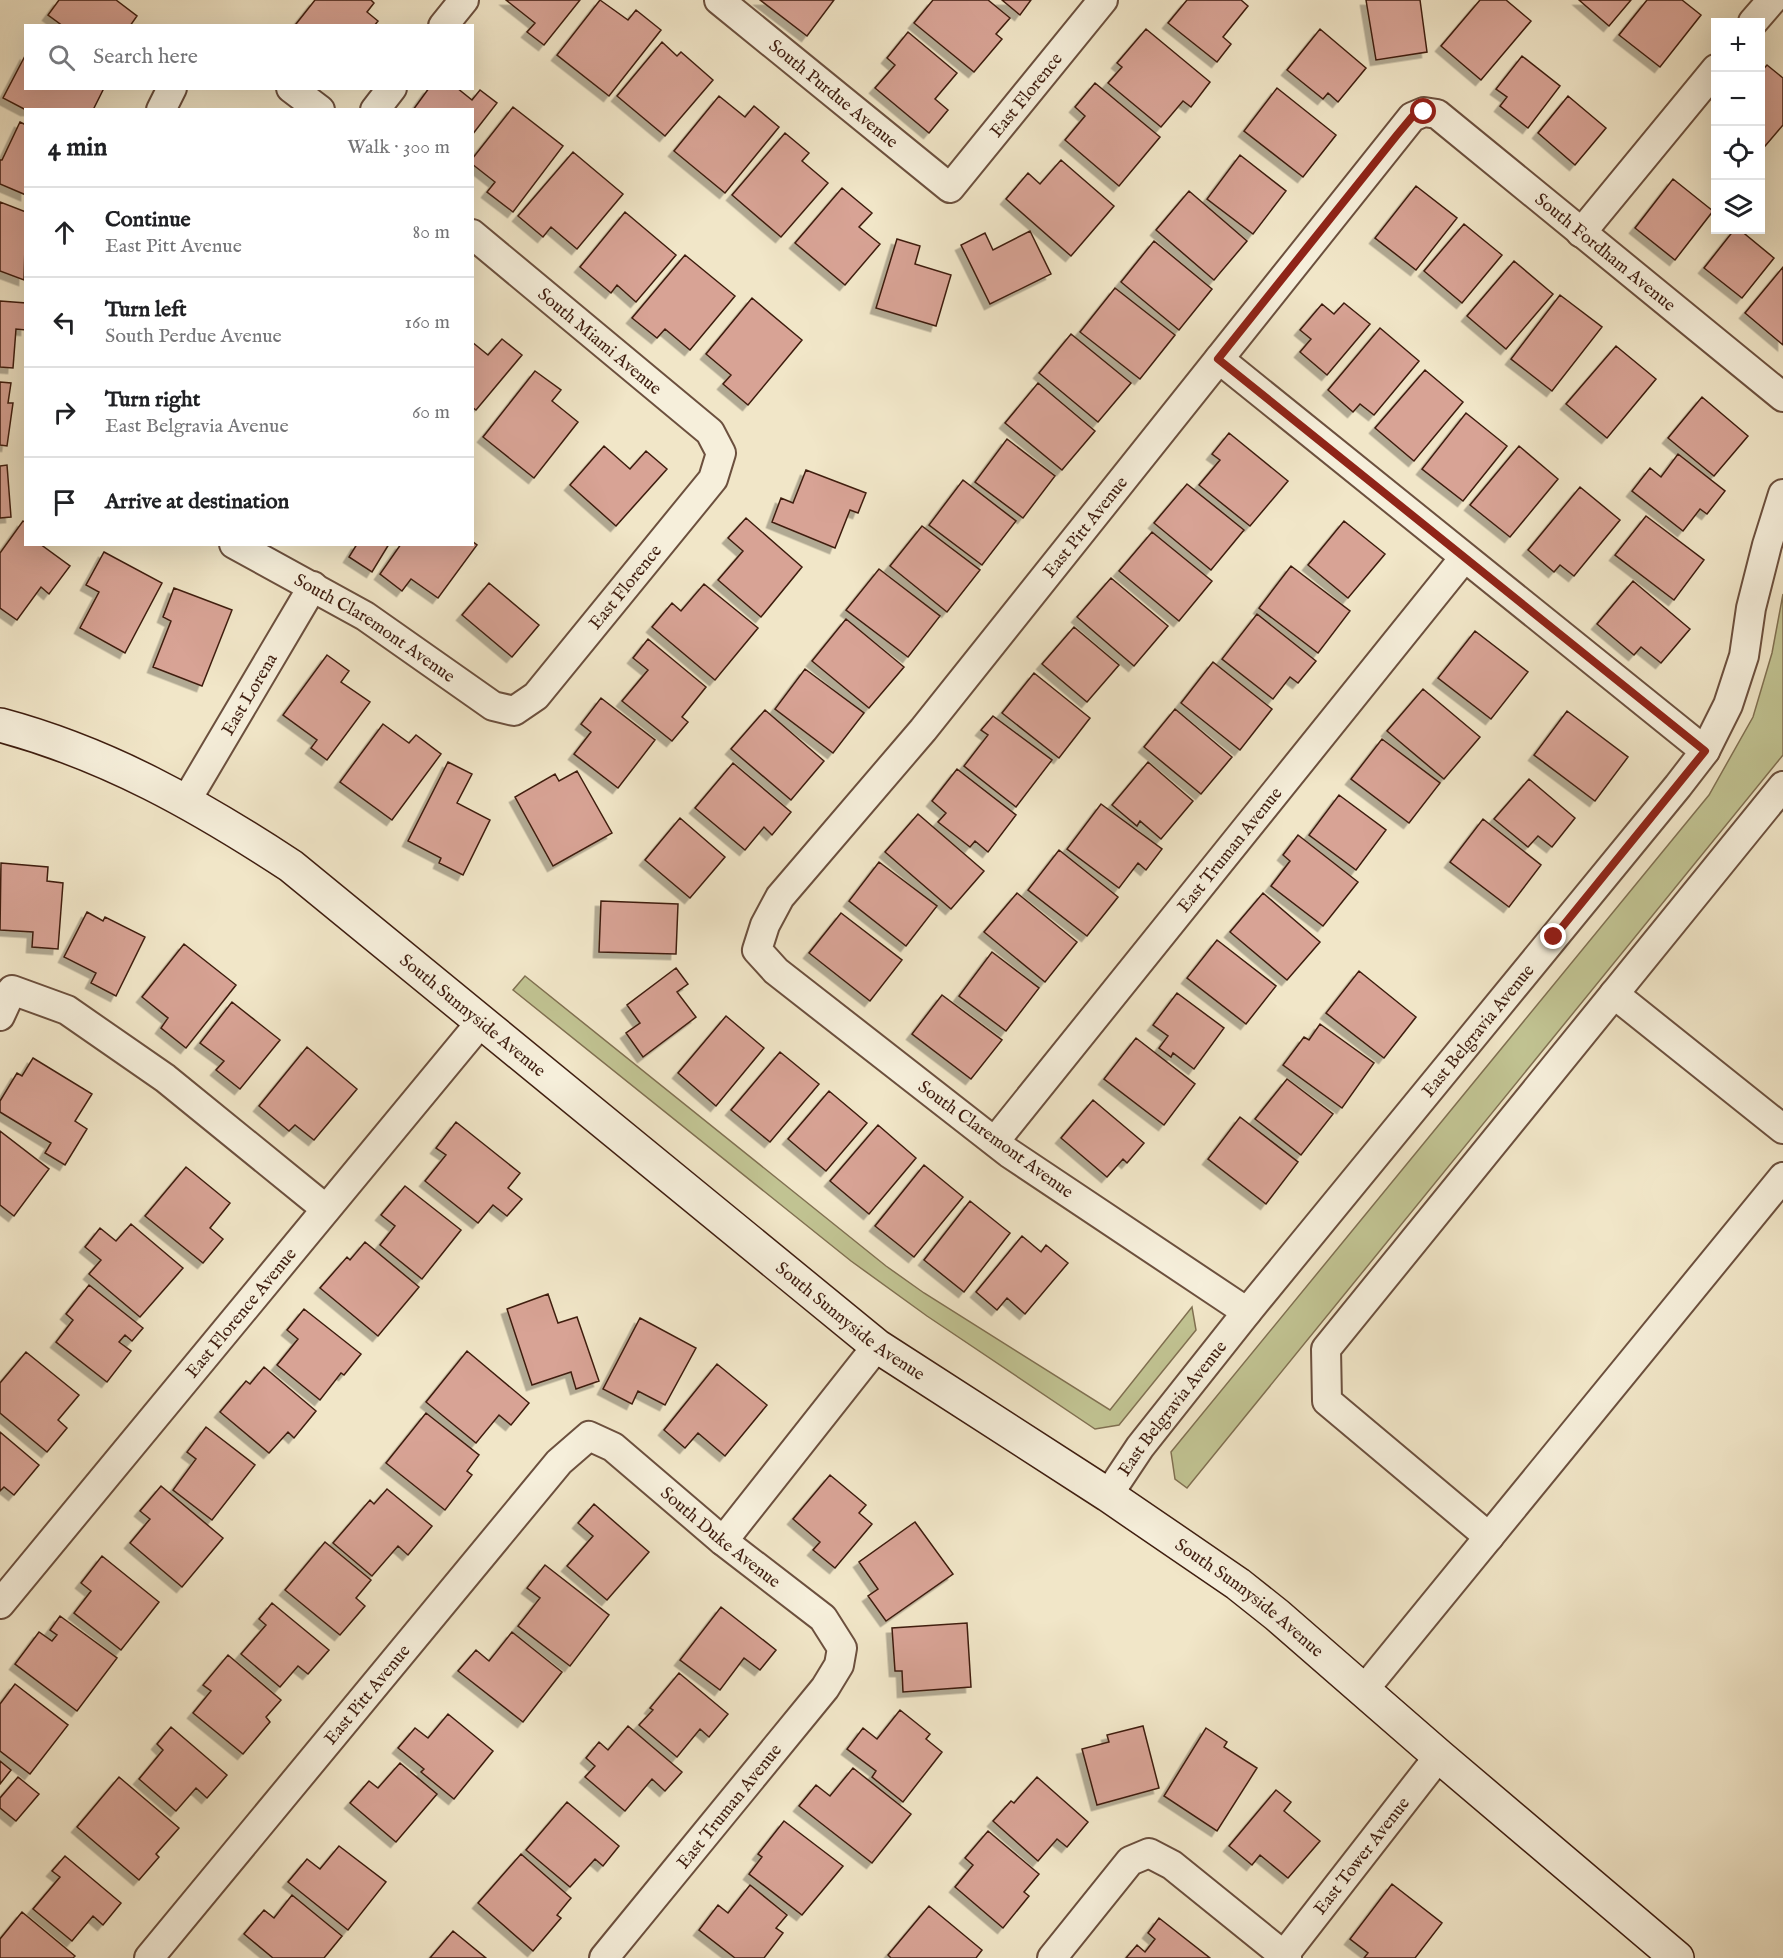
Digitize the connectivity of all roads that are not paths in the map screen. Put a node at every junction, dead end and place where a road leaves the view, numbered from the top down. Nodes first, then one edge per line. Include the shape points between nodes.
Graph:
1 (464, 0) edge
2 (719, 0) edge
3 (1103, 0) edge
4 (1772, 0) edge
5 (1776, 0) edge
6 (1783, 5) edge
7 (1756, 18) edge
8 (445, 24) edge
9 (1714, 72) edge
10 (171, 90) edge
11 (294, 90) edge
12 (390, 90) edge
13 (162, 108) edge
14 (317, 108) edge
15 (377, 108) edge
16 (1424, 112) joint
17 (950, 188) joint
18 (1581, 233) junction
19 (474, 236) edge
20 (1218, 359) junction
21 (1783, 397) edge
22 (721, 453) joint
23 (1783, 494) edge
24 (238, 546) edge
25 (1464, 558) junction
26 (313, 586) junction
27 (514, 711) joint
28 (0, 725) edge
29 (1705, 751) junction
30 (1783, 786) edge
31 (186, 801) junction
32 (757, 950) joint
33 (1614, 994) junction
34 (0, 1016) edge
35 (481, 1022) junction
36 (1783, 1129) edge
37 (995, 1142) junction
38 (1783, 1177) edge
39 (326, 1209) junction
40 (1247, 1312) junction
41 (877, 1346) junction
42 (589, 1436) joint
43 (1108, 1495) junction
44 (1489, 1537) junction
45 (723, 1541) junction
46 (0, 1604) edge
47 (842, 1648) joint
48 (1363, 1690) junction
49 (1439, 1756) junction
50 (1285, 1957) edge
51 (149, 1958) edge
52 (604, 1958) edge
53 (1052, 1958) edge
54 (1677, 1958) edge

1 - 8 street
2 - 17 street, South Purdue Avenue
3 - 17 street, East Florence
4 - 7 street
5 - 6 street
9 - 18 street
10 - 13 street
11 - 14 street
12 - 15 street
16 - 18 street, South Fordham Avenue via 1437,114
16 - 20 street, East Pitt Avenue via 1412,117
18 - 21 street, South Fordham Avenue
19 - 22 street, South Miami Avenue via 710,432
20 - 25 street
20 - 32 street, East Pitt Avenue via 923,730 780,897
22 - 27 street, East Florence via 712,479 536,696
23 - 29 street, East Belgravia Avenue via 1756,587 1744,656 1728,705
24 - 26 street, South Claremont Avenue
25 - 29 street
25 - 37 street, East Truman Avenue
26 - 27 street, South Claremont Avenue via 365,615 493,706
26 - 31 street, East Lorena
28 - 31 street, South Sunnyside Avenue via 136,774
29 - 40 street, East Belgravia Avenue
30 - 33 street
31 - 35 street, South Sunnyside Avenue via 291,866
32 - 37 street, South Claremont Avenue via 776,971
33 - 36 street
33 - 44 street via 1326,1349 1327,1401
34 - 39 street via 12,990 67,1010 165,1078
35 - 39 street, East Florence Avenue
35 - 41 street, South Sunnyside Avenue
37 - 40 street, South Claremont Avenue
38 - 44 street
39 - 46 street, East Florence Avenue
40 - 43 street, East Belgravia Avenue via 1140,1447
41 - 43 street, South Sunnyside Avenue
41 - 45 street
42 - 45 street, South Duke Avenue via 613,1448
42 - 51 street, East Pitt Avenue via 559,1462
43 - 48 street, South Sunnyside Avenue via 1238,1584
44 - 48 street
45 - 47 street, South Duke Avenue via 822,1618
47 - 52 street, East Truman Avenue via 839,1665 825,1688
48 - 49 street, South Sunnyside Avenue
49 - 50 street, East Tower Avenue
49 - 54 street, South Sunnyside Avenue
50 - 53 street via 1172,1865 1149,1854 1130,1861

